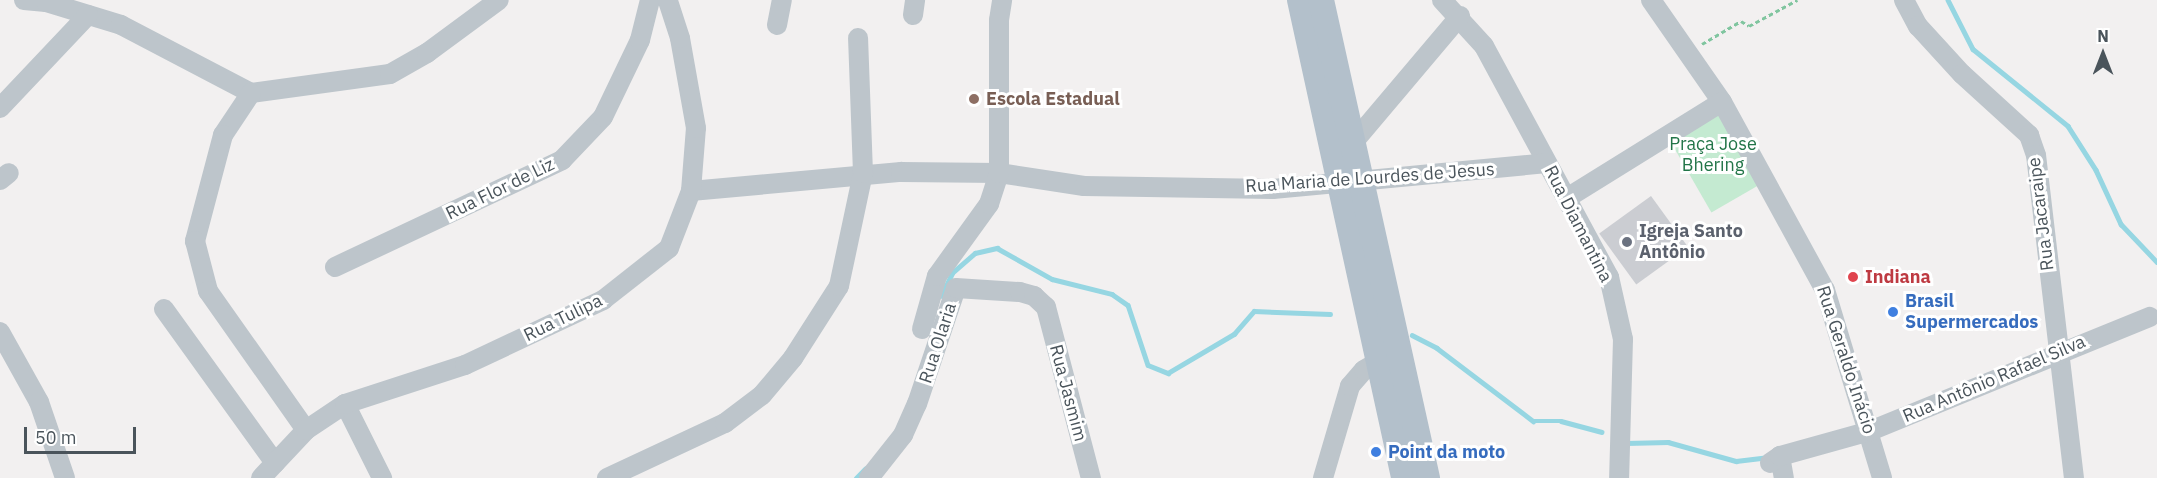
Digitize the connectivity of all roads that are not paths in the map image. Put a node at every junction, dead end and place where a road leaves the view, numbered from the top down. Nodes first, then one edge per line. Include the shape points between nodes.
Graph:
1 (24, 0) edge
2 (500, 0) edge
3 (650, 0) edge
4 (668, 0) edge
5 (782, 0) edge
6 (1002, 0) edge
7 (1300, 0) edge
8 (1321, 0) edge
9 (1442, 0) edge
10 (1652, 0) edge
11 (1904, 0) edge
12 (88, 15) junction
13 (1460, 16) junction
14 (777, 25) dead end
15 (858, 38) dead end
16 (251, 93) junction
17 (1722, 102) junction
18 (0, 108) edge
19 (1351, 145) junction
20 (1547, 163) junction
21 (862, 173) junction
22 (999, 173) junction
23 (1350, 183) junction
24 (692, 190) junction
25 (1567, 198) junction
26 (335, 267) dead end
27 (1046, 307) joint
28 (164, 309) dead end
29 (2150, 317) dead end
30 (922, 329) dead end
31 (0, 332) edge
32 (2057, 352) junction
33 (1381, 360) junction
34 (345, 404) junction
35 (306, 430) junction
36 (1870, 431) junction
37 (275, 463) junction
38 (1092, 477) edge
39 (65, 478) edge
40 (261, 478) edge
41 (382, 478) edge
42 (607, 478) edge
43 (870, 478) edge
44 (1323, 478) edge
45 (1404, 478) edge
46 (1427, 478) edge
47 (1619, 478) edge
48 (1784, 478) edge
49 (1882, 478) edge
50 (2074, 478) edge

1 - 12 street
2 - 16 street via 427,53 390,74
3 - 26 street, Rua Flor de Liz via 640,40 603,117 562,160
4 - 24 street, Rua Tulipa via 680,38 696,128
5 - 14 street
6 - 22 street, Rua Olaria
7 - 23 main road
8 - 19 main road
9 - 13 street, Rua Diamantina
10 - 17 street, Rua Geraldo Inácio
11 - 32 street, Rua Jacaraipe via 1918,26 1962,74 2029,135 2036,155
12 - 16 street via 121,25
12 - 18 street
13 - 19 street
13 - 20 street, Rua Diamantina via 1484,46
15 - 21 street
16 - 35 street via 223,135 195,241 208,291
17 - 25 street
17 - 36 street, Rua Geraldo Inácio via 1825,290
19 - 23 main road
20 - 23 street, Rua Maria de Lourdes de Jesus
20 - 25 street, Rua Diamantina
21 - 22 street, Rua Maria de Lourdes de Jesus
21 - 24 street, Rua Maria de Lourdes de Jesus
21 - 42 street via 839,286 793,358 762,395 725,423
22 - 23 street, Rua Maria de Lourdes de Jesus via 1084,186 1273,189
22 - 30 street, Rua Olaria via 976,227 937,276
23 - 33 main road
23 - 46 main road
24 - 34 street, Rua Tulipa via 669,248 603,300 465,365
25 - 47 street, Rua Diamantina via 1609,277 1623,339
27 - 38 street, Rua Jasmim
27 - 43 street, Rua Olaria via 1034,296 1020,292 956,288 913,414 903,435
28 - 37 street
29 - 32 street, Rua Antônio Rafael Silva
31 - 39 street via 39,402
32 - 36 street, Rua Antônio Rafael Silva
32 - 50 street, Rua Jacaraipe
33 - 44 street via 1364,369 1350,386
33 - 45 main road
34 - 35 street, Rua Tulipa
34 - 41 street
35 - 37 street, Rua Tulipa
36 - 48 street, Rua Antônio Rafael Silva via 1775,460
36 - 49 street, Rua Geraldo Inácio
37 - 40 street, Rua Tulipa

